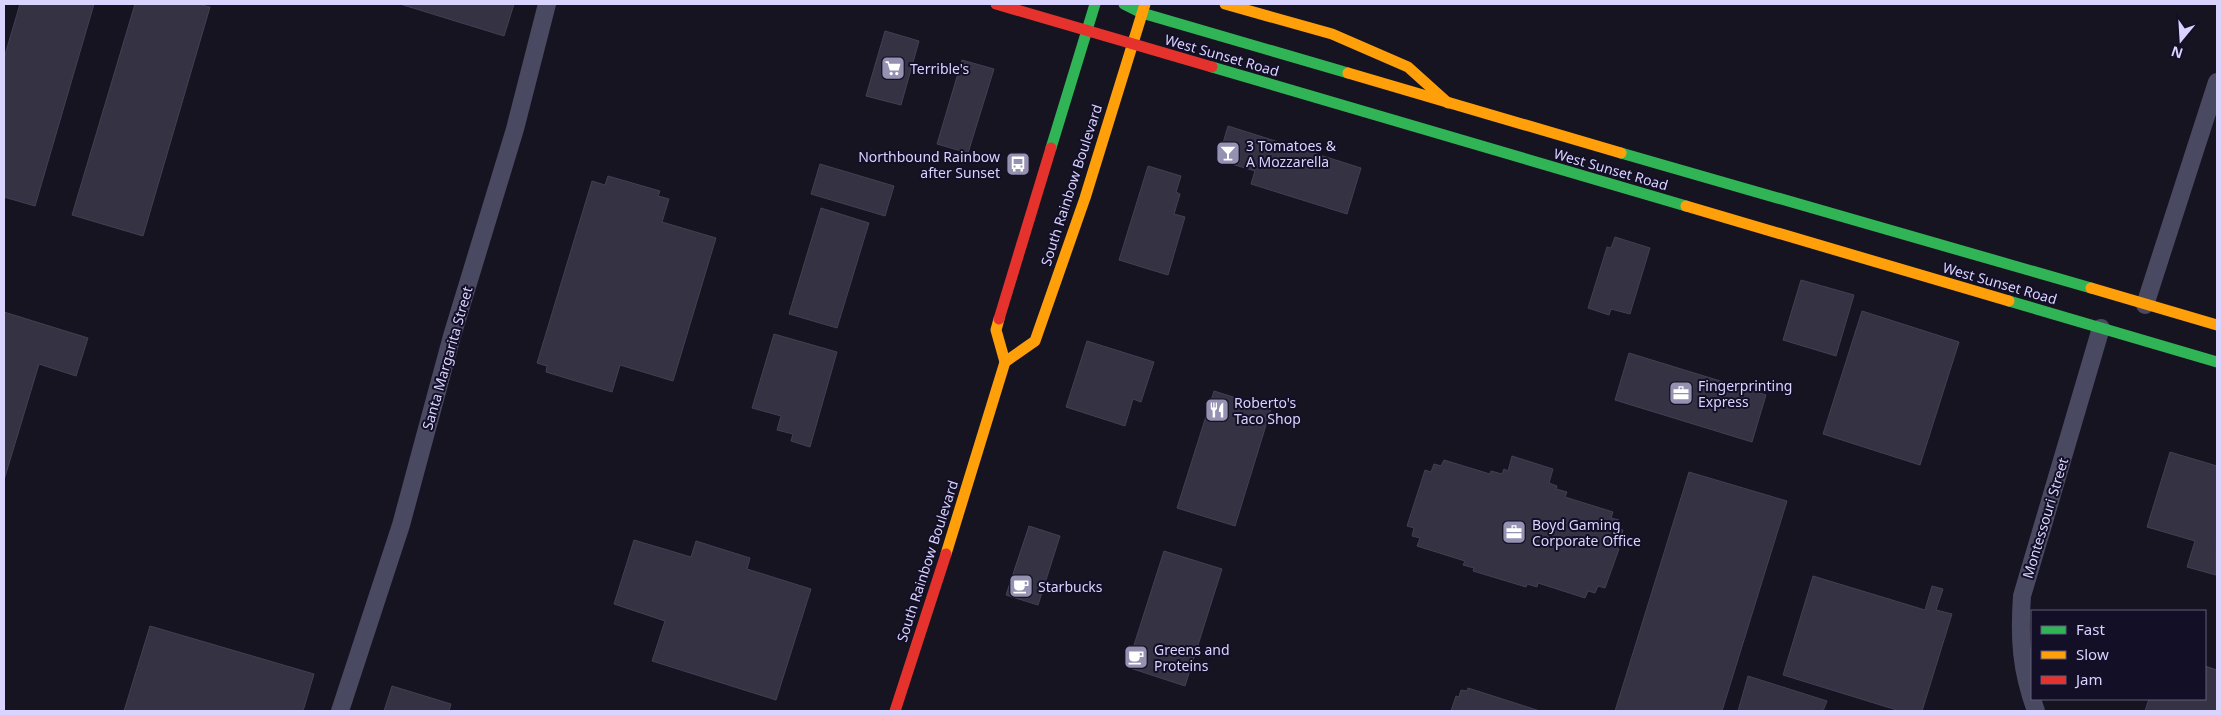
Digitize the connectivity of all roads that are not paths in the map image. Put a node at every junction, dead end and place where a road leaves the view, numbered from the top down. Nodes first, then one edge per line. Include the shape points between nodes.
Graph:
1 (547, 4) edge
2 (996, 4) edge
3 (1095, 4) edge
4 (1124, 4) edge
5 (1225, 4) edge
6 (1143, 8) edge
7 (1086, 30) junction
8 (1132, 44) junction
9 (2217, 82) edge
10 (1446, 111) junction
11 (1438, 133) junction
12 (2145, 305) junction
13 (2217, 325) edge
14 (2101, 328) junction
15 (1005, 362) junction
16 (2217, 362) edge
17 (2031, 696) edge
18 (340, 711) edge
19 (895, 711) edge

1 - 18 street, Santa Margarita Street via 515,129 452,336 401,525
2 - 7 main road, West Sunset Road
3 - 7 main road, South Rainbow Boulevard
4 - 6 main road, West Sunset Road
5 - 10 main road via 1332,34 1408,67
6 - 8 main road, South Rainbow Boulevard
6 - 10 main road, West Sunset Road
7 - 8 main road, West Sunset Road
7 - 15 main road, South Rainbow Boulevard via 996,330
8 - 11 main road, West Sunset Road
8 - 15 main road, South Rainbow Boulevard via 1035,341
9 - 12 street
10 - 11 main road
10 - 12 main road, West Sunset Road
11 - 14 main road, West Sunset Road via 1747,220
12 - 13 main road, West Sunset Road
14 - 16 main road, West Sunset Road
14 - 17 street, Montessouri Street via 2022,596 2022,668
15 - 19 main road, South Rainbow Boulevard

